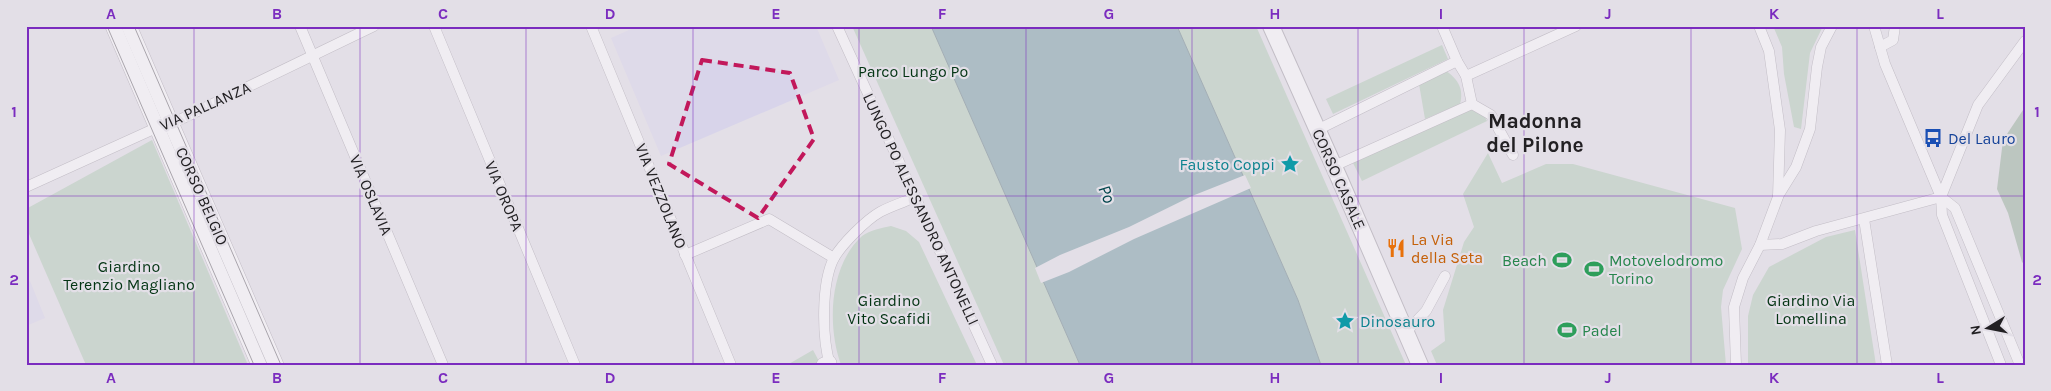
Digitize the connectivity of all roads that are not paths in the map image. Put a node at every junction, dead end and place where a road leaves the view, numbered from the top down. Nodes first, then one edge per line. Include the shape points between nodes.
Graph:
1 (113, 26) edge
2 (129, 26) edge
3 (300, 26) edge
4 (374, 26) edge
5 (434, 26) edge
6 (591, 26) edge
7 (838, 26) edge
8 (1271, 26) edge
9 (1442, 26) edge
10 (1576, 26) edge
11 (1759, 26) edge
12 (1832, 26) edge
13 (1874, 26) edge
14 (1895, 26) edge
15 (2025, 41) edge
16 (1880, 47) junction
17 (313, 56) junction
18 (1457, 61) junction
19 (1466, 76) junction
20 (1472, 104) junction
21 (171, 124) junction
22 (156, 128) junction
23 (1317, 130) junction
24 (1513, 155) dead end
25 (1334, 166) junction
26 (31, 186) edge
27 (916, 197) junction
28 (1778, 197) junction
29 (1941, 197) junction
30 (1864, 219) junction
31 (1760, 245) junction
32 (686, 255) junction
33 (834, 258) junction
34 (1446, 276) dead end
35 (1406, 333) junction
36 (828, 364) edge
37 (259, 365) edge
38 (276, 365) edge
39 (443, 365) edge
40 (575, 365) edge
41 (731, 365) edge
42 (992, 365) edge
43 (1420, 365) edge
44 (1736, 365) edge
45 (1887, 365) edge
46 (2001, 365) edge
47 (2020, 365) edge

1 - 22 main road, CORSO BELGIO
2 - 21 main road, CORSO BELGIO
3 - 17 street, VIA OSLAVIA
4 - 17 street, VIA PALLANZA
5 - 40 street, VIA OROPA
6 - 32 street, VIA VEZZOLANO
7 - 27 street, LUNGO PO ALESSANDRO ANTONELLI
8 - 23 main road, CORSO CASALE
9 - 18 street
10 - 19 street
11 - 28 street via 1769,51 1780,130
12 - 28 street via 1819,54 1810,129 1796,167
13 - 16 street
14 - 16 street via 1893,40
15 - 29 street via 1978,105
16 - 29 street
17 - 21 street, VIA PALLANZA
17 - 39 street, VIA OSLAVIA
18 - 19 street
18 - 23 street
19 - 20 street
20 - 24 street via 1491,115
20 - 25 street
21 - 22 street, VIA PALLANZA
21 - 38 main road, CORSO BELGIO
22 - 26 street, VIA PALLANZA
22 - 37 main road, CORSO BELGIO
23 - 25 main road, CORSO CASALE
25 - 35 main road, CORSO CASALE
27 - 33 street via 879,212 854,233
27 - 42 street, LUNGO PO ALESSANDRO ANTONELLI
28 - 31 street
29 - 30 street
29 - 46 street via 1942,215
29 - 47 street via 1955,208
30 - 31 street via 1816,231 1782,244
30 - 45 street
31 - 44 street via 1743,278 1734,307
32 - 33 street via 769,219
32 - 41 street, VIA VEZZOLANO
33 - 36 street via 824,310
34 - 35 street via 1426,311
35 - 43 main road, CORSO CASALE

